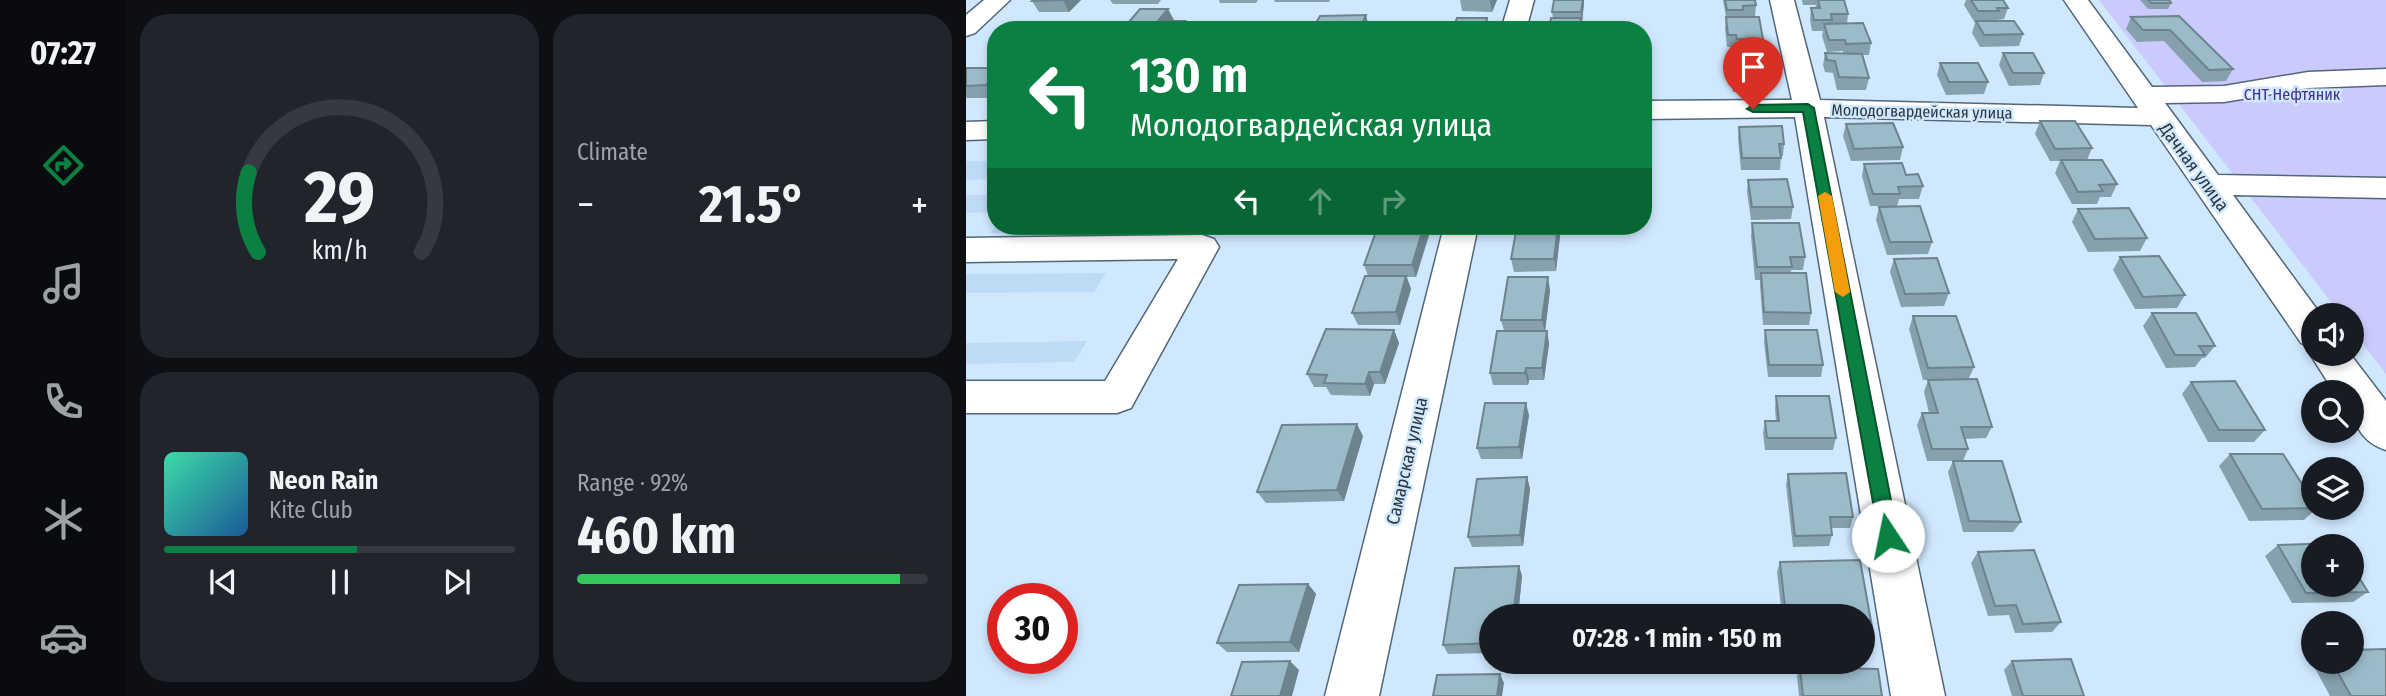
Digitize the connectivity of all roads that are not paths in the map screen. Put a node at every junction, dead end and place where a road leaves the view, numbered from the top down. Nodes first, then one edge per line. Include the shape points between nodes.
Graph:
1 (998, 0) edge
2 (1522, 0) edge
3 (1782, 0) edge
4 (2076, 0) edge
5 (1516, 21) edge
6 (966, 29) edge
7 (2386, 77) edge
8 (2150, 106) junction
9 (1808, 108) junction
10 (1652, 110) edge
11 (987, 130) edge
12 (966, 131) edge
13 (2207, 185) junction
14 (2386, 188) edge
15 (1459, 235) edge
16 (966, 250) edge
17 (2301, 315) edge
18 (2338, 366) edge
19 (966, 397) edge
20 (2386, 433) edge
21 (1352, 696) edge
22 (1918, 696) edge

1 - 6 street
2 - 5 street
3 - 9 street
4 - 8 street, Дачная улица
7 - 8 street, Молодогвардейская улица via 2308,80
8 - 9 street, Молодогвардейская улица
8 - 13 street, Дачная улица
9 - 10 street, Молодогвардейская улица
9 - 22 street
11 - 12 street
13 - 14 street
13 - 17 street, Дачная улица
15 - 21 street, Самарская улица
16 - 19 street via 1202,247 1117,397
18 - 20 street

